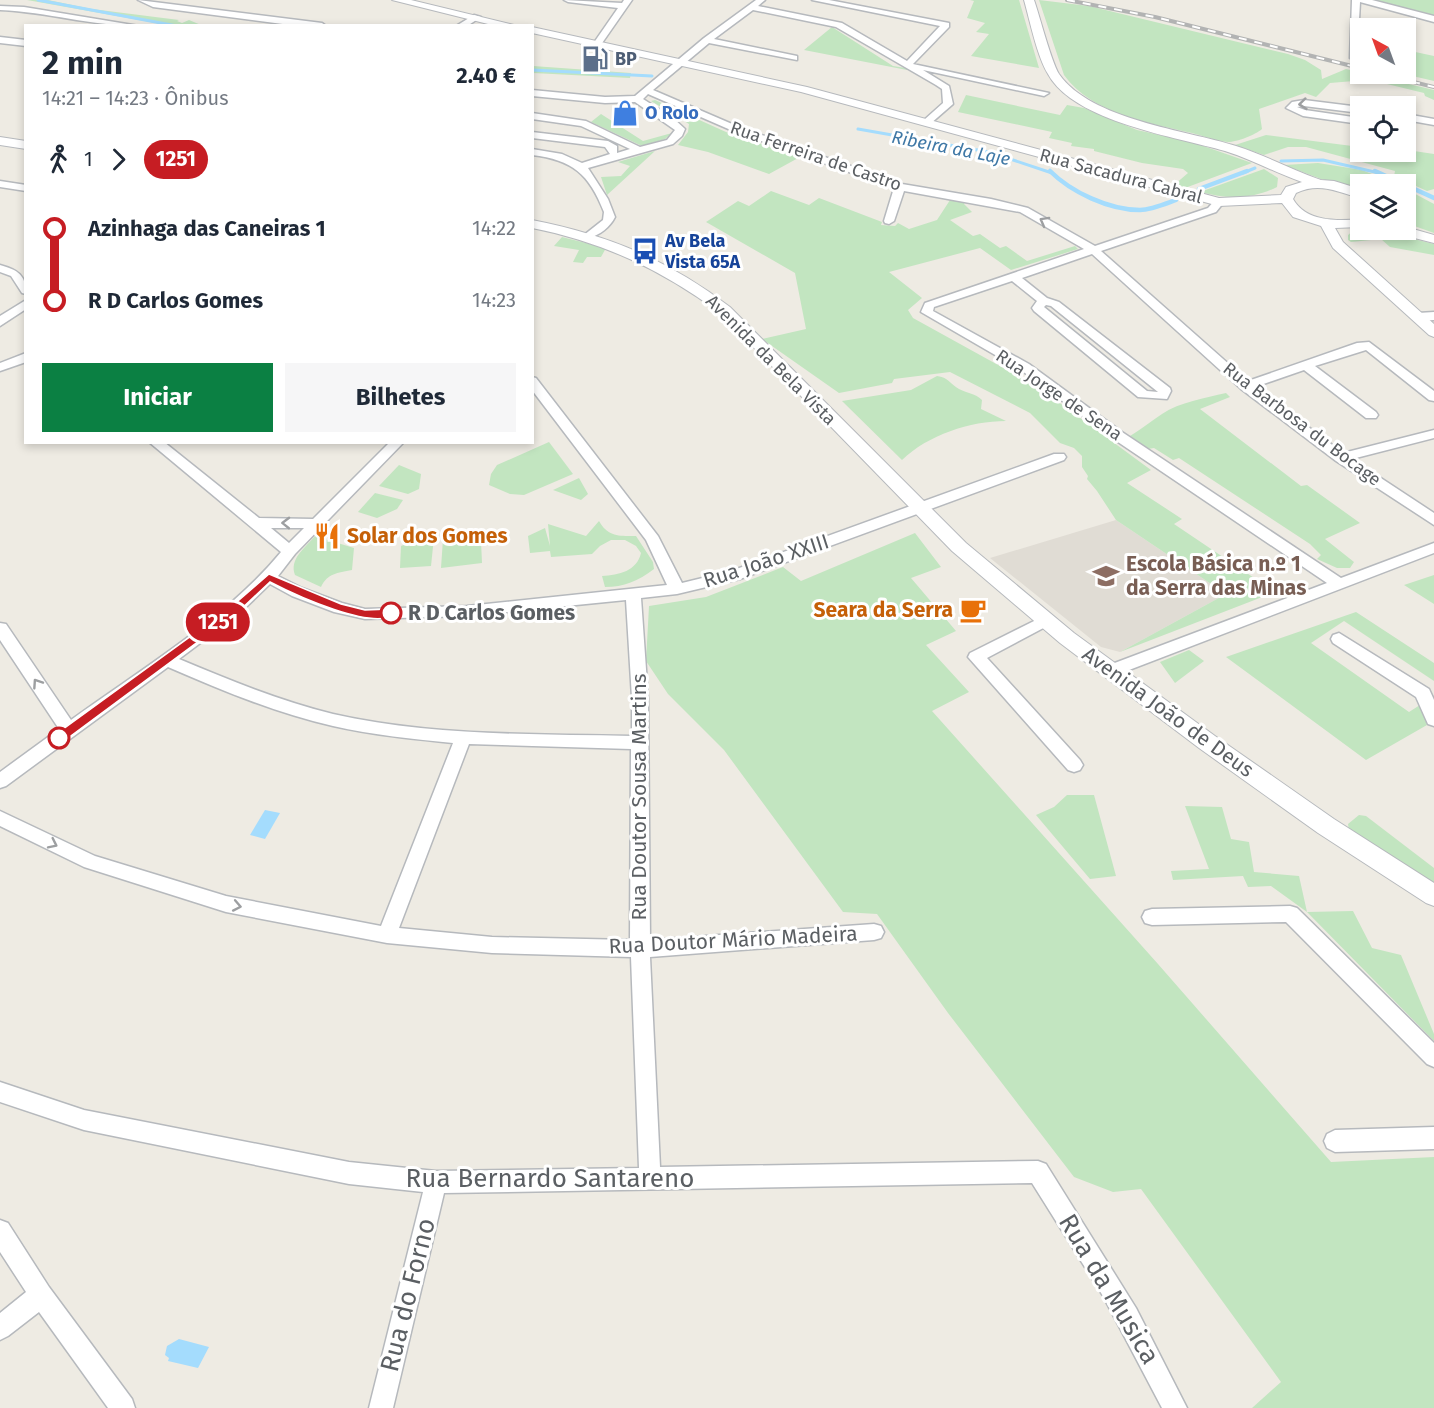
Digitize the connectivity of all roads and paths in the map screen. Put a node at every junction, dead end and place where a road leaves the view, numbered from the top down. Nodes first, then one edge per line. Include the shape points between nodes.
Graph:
1 (142, 0) edge
2 (397, 0) edge
3 (568, 0) edge
4 (761, 0) edge
5 (816, 0) edge
6 (1029, 0) edge
7 (1356, 0) edge
8 (1363, 0) edge
9 (627, 3) edge
10 (0, 8) edge
11 (752, 8) junction
12 (477, 17) junction
13 (1355, 18) edge
14 (1434, 19) edge
15 (122, 24) edge
16 (306, 24) edge
17 (464, 24) edge
18 (505, 24) edge
19 (534, 30) edge
20 (0, 40) edge
21 (707, 40) junction
22 (24, 43) edge
23 (597, 44) junction
24 (794, 58) dead end
25 (679, 62) junction
26 (909, 64) junction
27 (957, 74) junction
28 (939, 83) junction
29 (648, 91) junction
30 (534, 93) edge
31 (1044, 93) dead end
32 (637, 99) junction
33 (1350, 109) edge
34 (534, 116) edge
35 (1350, 119) edge
36 (1416, 119) edge
37 (927, 122) junction
38 (1434, 122) edge
39 (1416, 128) edge
40 (1434, 130) edge
41 (534, 135) edge
42 (0, 141) edge
43 (24, 145) edge
44 (639, 150) junction
45 (534, 152) edge
46 (611, 157) junction
47 (582, 167) junction
48 (1278, 169) junction
49 (0, 184) edge
50 (1321, 184) junction
51 (900, 187) junction
52 (24, 188) edge
53 (1350, 190) edge
54 (1288, 194) junction
55 (1219, 202) junction
56 (889, 221) dead end
57 (1326, 223) junction
58 (1350, 223) edge
59 (534, 224) edge
60 (1416, 233) edge
61 (589, 235) junction
62 (1434, 239) edge
63 (1094, 250) junction
64 (0, 268) edge
65 (1014, 277) junction
66 (24, 288) edge
67 (1043, 300) junction
68 (24, 304) edge
69 (1434, 316) edge
70 (1418, 317) junction
71 (0, 322) edge
72 (1434, 332) edge
73 (24, 358) edge
74 (1306, 365) junction
75 (0, 368) edge
76 (534, 384) edge
77 (1246, 386) junction
78 (1434, 397) edge
79 (1371, 415) dead end
80 (1434, 434) edge
81 (158, 444) edge
82 (396, 444) edge
83 (1059, 457) dead end
84 (1341, 458) junction
85 (919, 508) junction
86 (1434, 520) edge
87 (255, 522) junction
88 (317, 524) junction
89 (1434, 548) edge
90 (290, 551) junction
91 (269, 577) junction
92 (1340, 584) junction
93 (677, 589) junction
94 (633, 595) junction
95 (1046, 620) junction
96 (0, 628) edge
97 (1339, 639) dead end
98 (167, 660) junction
99 (1110, 671) junction
100 (1434, 720) edge
101 (69, 731) junction
102 (463, 738) junction
103 (639, 743) junction
104 (1074, 765) dead end
105 (0, 781) edge
106 (0, 818) edge
107 (1434, 896) edge
108 (1152, 916) dead end
109 (874, 932) dead end
110 (387, 935) junction
111 (640, 949) junction
112 (1434, 1057) edge
113 (0, 1092) edge
114 (1434, 1138) edge
115 (1335, 1141) dead end
116 (1038, 1172) joint
117 (650, 1179) junction
118 (436, 1182) junction
119 (0, 1231) edge
120 (41, 1295) junction
121 (0, 1328) edge
122 (122, 1408) edge
123 (381, 1408) edge
124 (1175, 1408) edge

1 - 16 street via 153,5
2 - 12 street
3 - 9 street
4 - 11 street
5 - 26 street via 946,25
6 - 48 street via 1053,74 1077,96 1130,122 1217,144
7 - 13 street
8 - 14 street
9 - 23 street
10 - 15 street
11 - 21 street
11 - 26 street via 839,25
12 - 17 street
12 - 18 street
19 - 23 street, Rua Sacadura Cabral
20 - 22 street
21 - 24 street
21 - 25 street
23 - 25 street, Rua Sacadura Cabral
25 - 29 street
25 - 37 street, Rua Sacadura Cabral via 803,88
26 - 27 street
26 - 28 street
27 - 28 street
27 - 31 street
28 - 37 street via 946,88 948,104
29 - 32 street
29 - 51 street, Rua Ferreira de Castro via 736,129
30 - 32 street
32 - 44 street via 680,129 670,142
33 -> 35 street via 1304,103 1291,108
34 - 44 street via 583,123
36 - 38 street
37 - 55 street, Rua Sacadura Cabral
39 - 40 street
41 - 46 street via 608,144 613,148
42 - 43 street
44 - 46 street
45 - 47 street via 569,159
46 - 47 street
47 - 61 street via 610,216
48 - 50 street
48 - 54 street via 1291,184
49 - 52 street
50 - 53 street
50 - 54 street, Rua Sacadura Cabral via 1302,185
51 - 56 street
63 -> 51 street, Rua Ferreira de Castro via 1024,210
54 - 55 street, Rua Sacadura Cabral via 1254,202
54 - 57 street via 1292,208
55 - 63 street via 1212,210
57 - 58 street
57 - 70 street via 1338,245
59 - 61 street, Avenida da Bela Vista
60 - 62 street
61 - 85 street, Avenida da Bela Vista via 665,269 692,284 724,310
63 - 65 street, Rua Jorge de Sena
63 - 77 street, Rua Barbosa du Bocage
64 - 66 street via 15,274
65 - 67 street
65 - 92 street, Rua Jorge de Sena via 929,305 927,312 1024,367
67 - 67 street via 1055,304 1165,391 1162,396 1143,394 1038,308
68 - 71 street
69 - 70 street
70 - 72 street
73 - 75 street
74 - 77 street
74 - 78 street via 1369,346
74 - 79 street
76 - 93 street, Rua João XXIII via 653,539
77 - 84 street, Rua Barbosa du Bocage
80 - 84 street
81 - 87 street
82 - 88 street
83 - 85 street, Rua João XXIII
84 - 86 street, Rua Barbosa du Bocage
85 - 93 street, Rua João XXIII via 735,575
85 - 95 street, Avenida João de Deus
88 -> 87 street
87 - 90 street
88 - 90 street
89 - 92 street
90 - 91 street
91 - 94 street via 297,592 365,614 467,611
91 - 98 street via 234,610
92 - 99 street
93 - 94 street
94 - 103 street, Rua Doutor Sousa Martins
95 - 99 street, Avenida João de Deus
95 - 104 street via 976,657
101 -> 96 street
97 - 100 street via 1423,693
98 - 101 street
98 - 102 street via 233,688 356,724
99 - 107 street, Avenida João de Deus via 1317,819
101 - 105 street
102 - 103 street
102 - 110 street
103 - 111 street, Rua Doutor Sousa Martins
106 -> 110 street, Rua Doutor Mário Madeira via 90,862 226,904
108 - 112 street via 1290,914
109 - 111 street, Rua Doutor Mário Madeira
110 - 111 street, Rua Doutor Mário Madeira via 492,945
111 - 117 street, Rua Doutor Sousa Martins
113 - 118 street, Rua Bernardo Santareno via 84,1120 349,1173
114 - 115 street
116 - 117 street, Rua Bernardo Santareno
116 - 124 street, Rua da Musica via 1106,1275
117 - 118 street, Rua Bernardo Santareno
118 - 123 street, Rua do Forno
119 - 120 street
120 - 121 street
120 - 122 street

